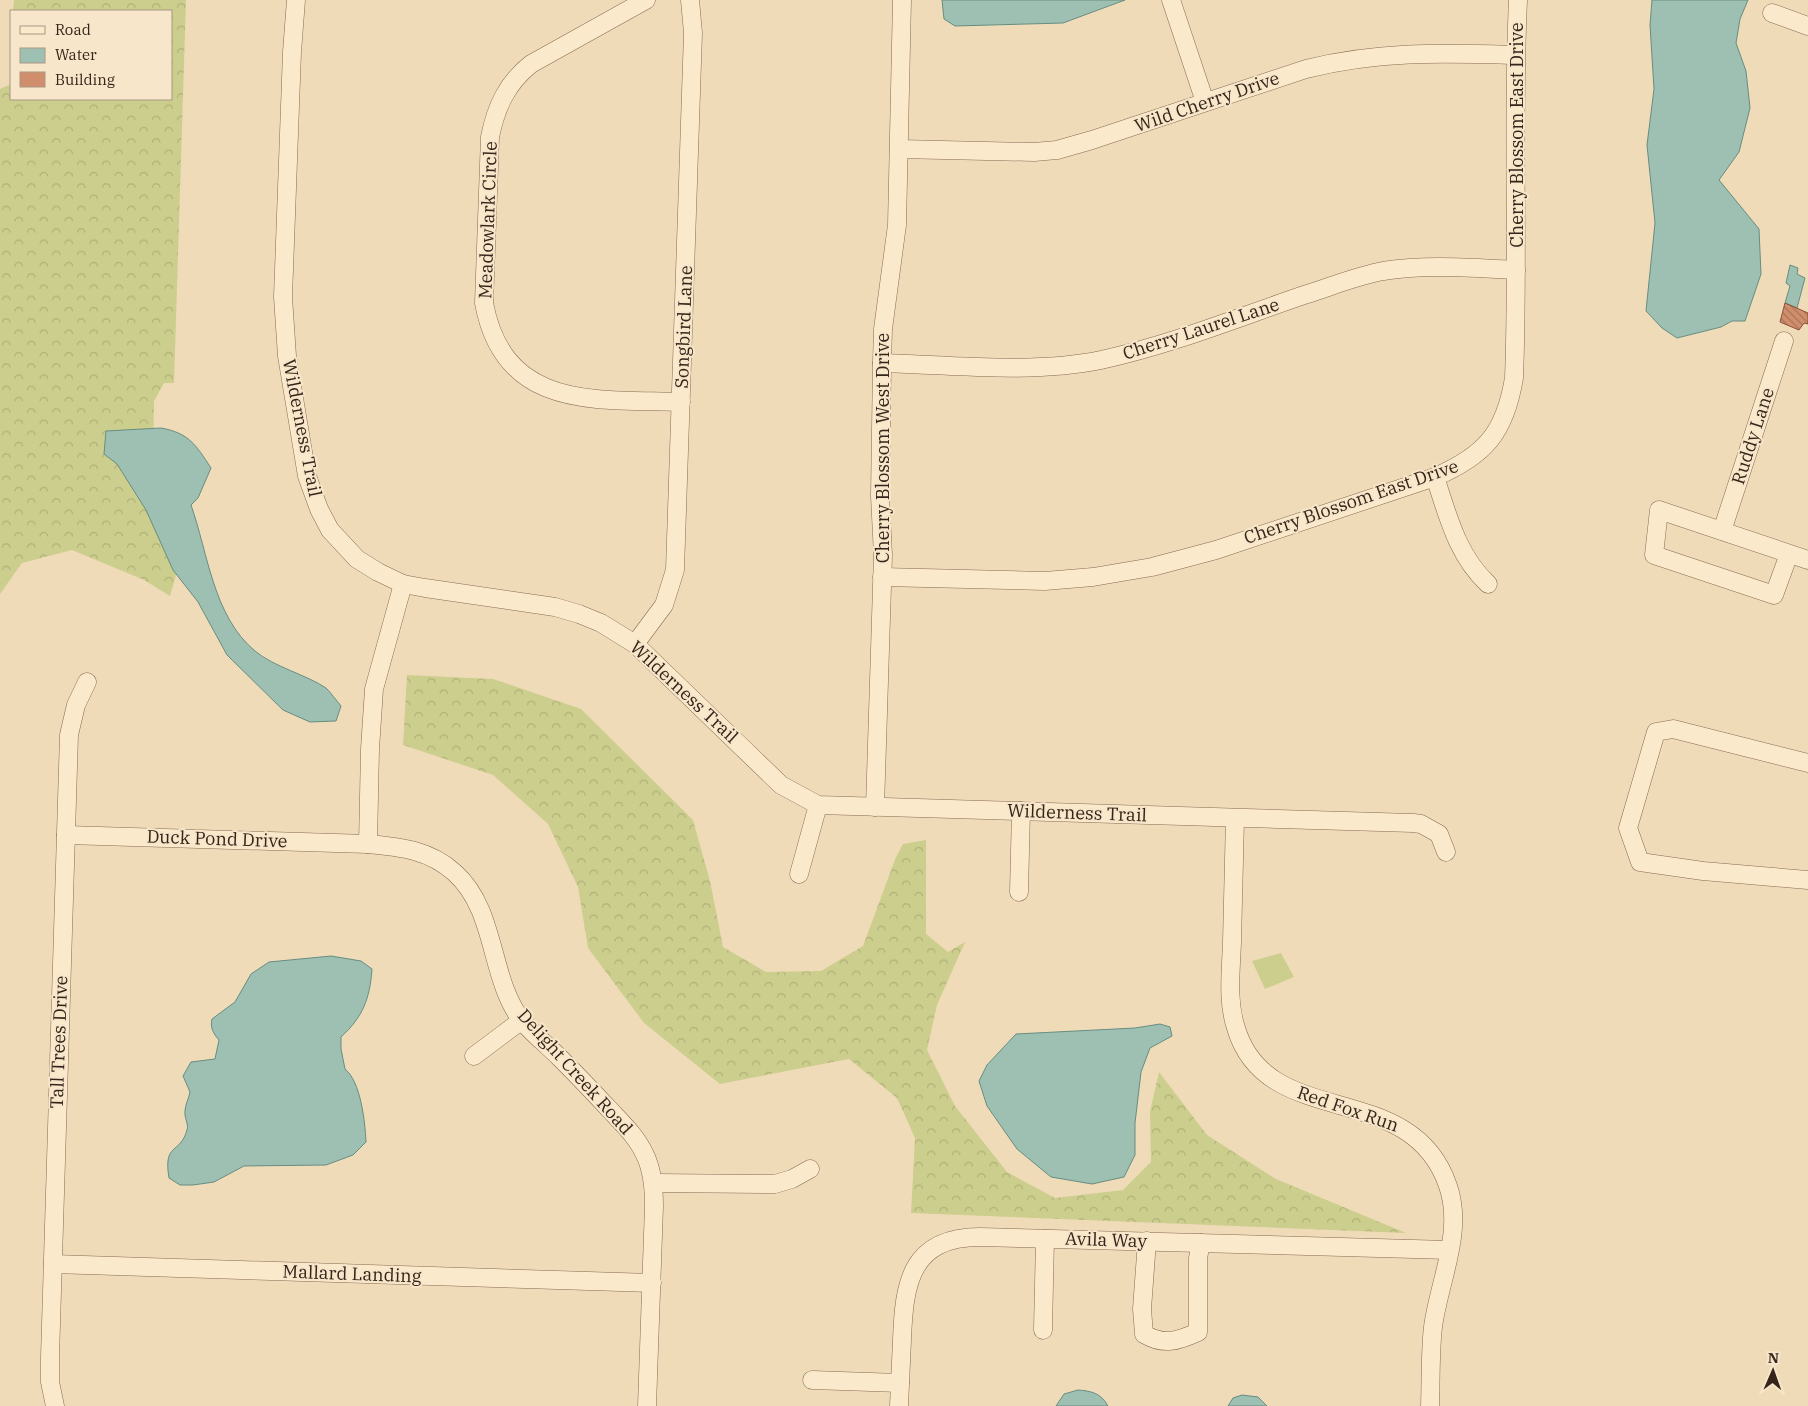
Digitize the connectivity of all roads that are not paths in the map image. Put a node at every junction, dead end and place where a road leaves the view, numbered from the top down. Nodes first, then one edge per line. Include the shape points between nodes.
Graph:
1 (296, 0) edge
2 (646, 0) edge
3 (690, 0) edge
4 (902, 0) edge
5 (1171, 0) edge
6 (1518, 0) edge
7 (1772, 14) dead end
8 (1808, 26) edge
9 (1515, 55) junction
10 (1205, 102) junction
11 (899, 149) junction
12 (1516, 270) junction
13 (1784, 341) dead end
14 (882, 363) junction
15 (681, 402) junction
16 (1435, 477) junction
17 (1722, 531) junction
18 (1788, 554) junction
19 (1808, 560) edge
20 (882, 577) junction
21 (404, 584) junction
22 (1488, 584) dead end
23 (635, 644) junction
24 (86, 682) dead end
25 (1808, 763) edge
26 (818, 804) junction
27 (875, 807) junction
28 (1021, 811) junction
29 (1235, 818) junction
30 (66, 835) junction
31 (368, 844) junction
32 (1446, 852) dead end
33 (799, 874) dead end
34 (1808, 880) edge
35 (1019, 892) dead end
36 (522, 1020) junction
37 (474, 1056) dead end
38 (810, 1169) dead end
39 (654, 1182) junction
40 (1045, 1238) junction
41 (1148, 1241) junction
42 (1201, 1243) junction
43 (1449, 1250) junction
44 (53, 1264) junction
45 (652, 1283) junction
46 (1043, 1330) dead end
47 (812, 1380) dead end
48 (900, 1383) junction
49 (55, 1406) edge
50 (647, 1406) edge
51 (899, 1406) edge
52 (1430, 1406) edge

1 - 21 street, Wilderness Trail via 284,319 307,476 318,510 343,546 357,559
2 - 15 street, Meadowlark Circle via 531,64 502,99 490,137 484,303 502,348 515,367 541,387 564,396 585,399
3 - 15 street, Songbird Lane via 694,33
4 - 11 street, Cherry Blossom West Drive
5 - 10 street
6 - 9 street, Cherry Blossom East Drive
7 - 8 street
9 - 10 street, Wild Cherry Drive via 1417,53 1336,61
9 - 12 street, Cherry Blossom East Drive
10 - 11 street, Wild Cherry Drive via 1057,150
11 - 14 street, Cherry Blossom West Drive via 897,225 883,329
12 - 14 street, Cherry Laurel Lane via 1434,267 1366,275 1170,341 1101,360 1032,366
12 - 16 street, Cherry Blossom East Drive via 1514,378 1507,411 1498,432 1480,452
13 - 17 street, Ruddy Lane
14 - 20 street, Cherry Blossom West Drive
15 - 23 street, Songbird Lane via 674,570 664,606
16 - 20 street, Cherry Blossom East Drive via 1216,550 1152,567 1093,577 1045,580
16 - 22 street via 1465,558
17 - 18 street
17 - 18 street via 1659,510 1654,555 1774,595
18 - 19 street
20 - 27 street, Cherry Blossom West Drive
21 - 23 street, Wilderness Trail via 571,612 601,623
21 - 31 street via 374,689
23 - 26 street, Wilderness Trail via 781,784
24 - 30 street, Tall Trees Drive via 69,735
25 - 34 street via 1673,729 1656,732 1628,828 1640,862
26 - 27 street, Wilderness Trail
26 - 33 street
27 - 28 street, Wilderness Trail
28 - 29 street, Wilderness Trail
28 - 35 street
29 - 32 street, Wilderness Trail via 1421,824 1439,834
29 - 43 street, Red Fox Run via 1231,1000 1236,1031 1244,1048 1265,1073 1284,1087 1397,1124 1424,1144 1442,1170 1450,1194 1454,1217
30 - 31 street, Duck Pond Drive
30 - 44 street, Tall Trees Drive
31 - 36 street, Delight Creek Road via 421,851 447,866 465,883 488,931 505,986
36 - 37 street
36 - 39 street, Delight Creek Road via 626,1126 646,1156
38 - 39 street via 775,1184
39 - 45 street, Delight Creek Road
40 - 41 street, Avila Way
40 - 46 street
40 - 48 street, Avila Way via 965,1237 944,1243 924,1257 911,1274 904,1296
41 - 42 street, Avila Way
41 - 42 street via 1142,1309 1144,1334 1156,1341 1178,1342 1198,1332
42 - 43 street, Avila Way
43 - 52 street, Red Fox Run via 1433,1326
44 - 45 street, Mallard Landing
44 - 49 street, Tall Trees Drive via 50,1382
45 - 50 street, Delight Creek Road
47 - 48 street
48 - 51 street, Avila Way

